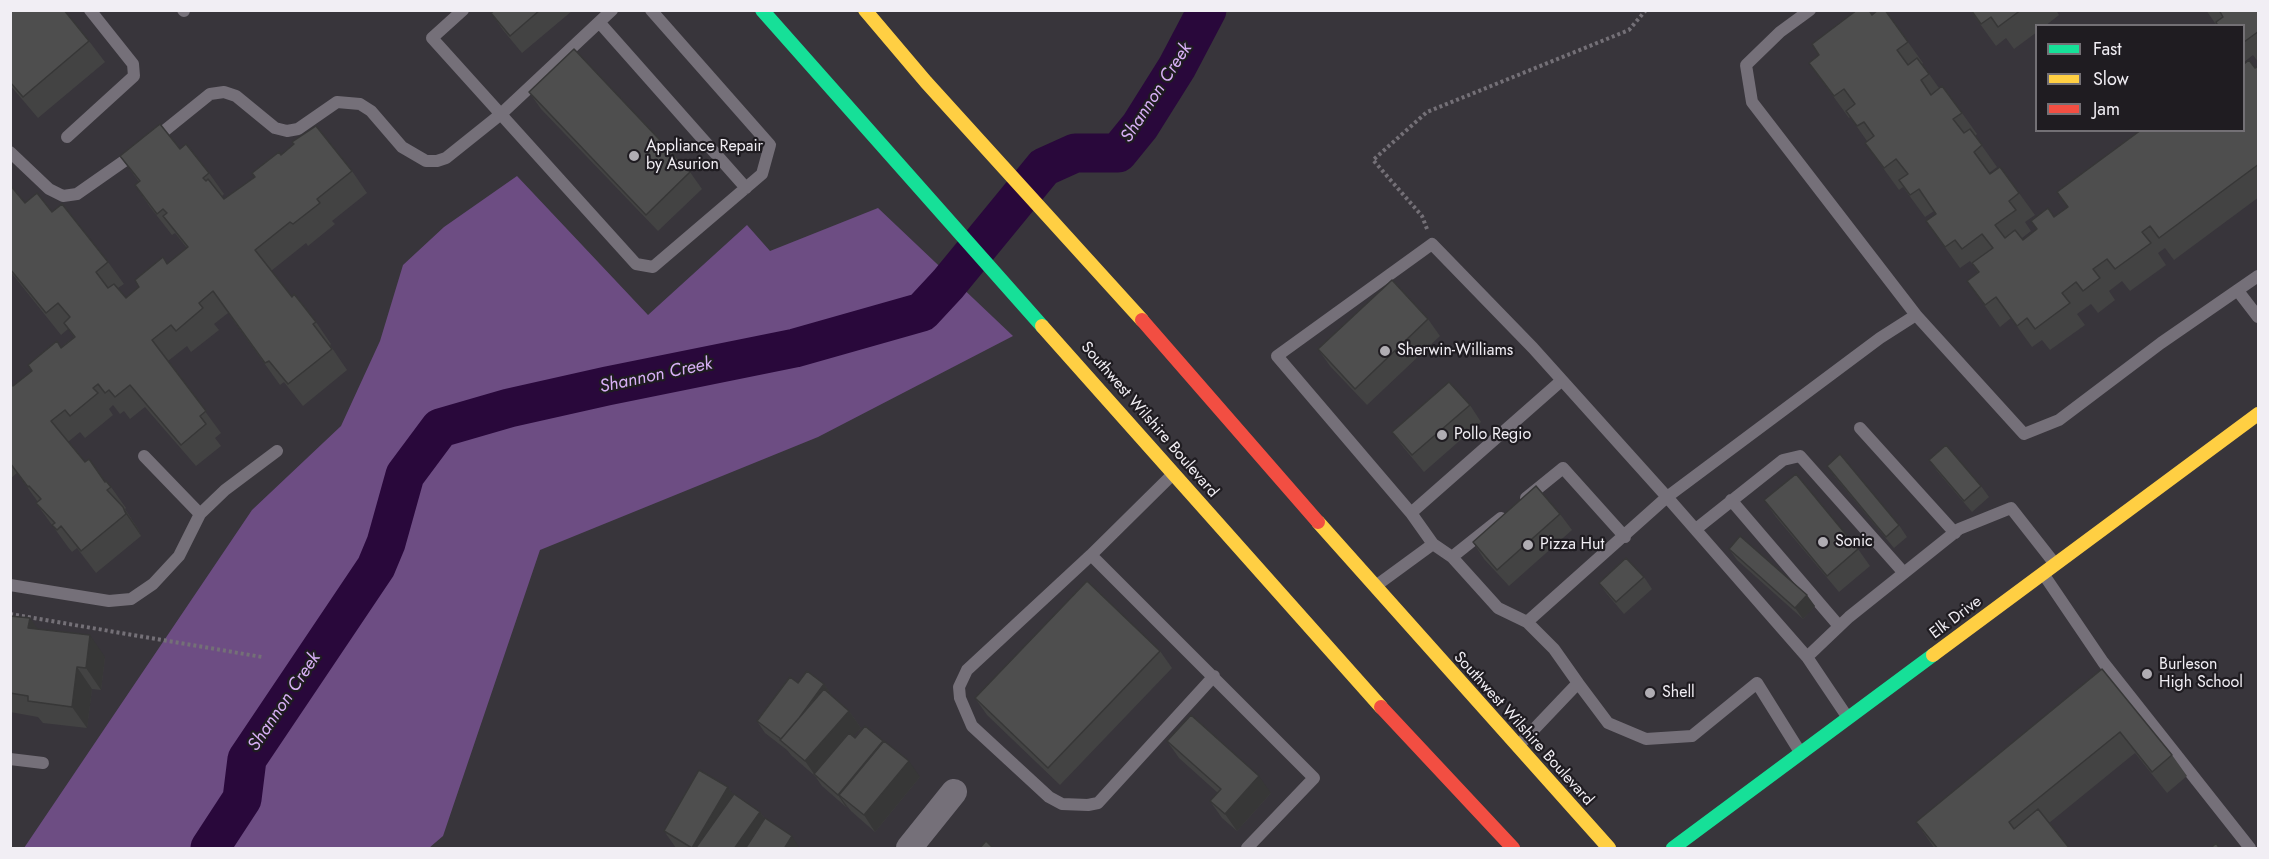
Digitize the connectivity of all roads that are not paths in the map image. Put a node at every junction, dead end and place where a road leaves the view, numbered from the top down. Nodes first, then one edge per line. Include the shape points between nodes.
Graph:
1 (90, 10) edge
2 (463, 10) edge
3 (612, 10) edge
4 (651, 10) edge
5 (762, 10) edge
6 (865, 10) edge
7 (1810, 10) edge
8 (599, 22) junction
9 (501, 114) junction
10 (67, 137) dead end
11 (10, 152) edge
12 (746, 188) junction
13 (2259, 276) edge
14 (2238, 291) junction
15 (1916, 315) junction
16 (2259, 317) edge
17 (1561, 381) junction
18 (2259, 414) edge
19 (1860, 428) dead end
20 (278, 451) dead end
21 (144, 456) dead end
22 (1174, 473) junction
23 (1667, 497) junction
24 (1731, 500) junction
25 (1411, 513) junction
26 (201, 514) junction
27 (1696, 529) junction
28 (1955, 533) junction
29 (1625, 537) junction
30 (1433, 543) junction
31 (1091, 555) junction
32 (1452, 557) junction
33 (2055, 565) junction
34 (1904, 573) junction
35 (2043, 574) junction
36 (10, 585) edge
37 (1375, 587) junction
38 (1527, 622) junction
39 (1839, 626) junction
40 (1807, 657) junction
41 (1214, 676) junction
42 (1578, 683) junction
43 (1848, 718) junction
44 (1518, 747) junction
45 (1801, 754) junction
46 (10, 759) edge
47 (43, 764) dead end
48 (954, 792) dead end
49 (909, 849) edge
50 (1247, 849) edge
51 (1513, 849) edge
52 (1609, 849) edge
53 (1673, 849) edge
54 (2250, 849) edge

1 - 10 lane via 133,64 134,76
2 - 9 lane via 432,38
3 - 8 lane
4 - 12 lane via 770,145 762,174
5 - 22 main road, Southwest Wilshire Boulevard
6 - 37 main road, Southwest Wilshire Boulevard via 1092,262
7 - 15 lane via 1746,65 1752,102
8 - 9 lane
8 - 12 lane
9 - 11 lane via 446,158 426,161 402,147 360,104 337,102 298,129 287,131 275,128 236,96 224,92 210,94 100,180 77,194 63,196 49,189
9 - 12 lane via 636,264 653,267
13 - 14 lane
14 - 15 lane via 2059,420 2024,434
14 - 16 lane
15 - 23 lane
17 - 23 lane
17 - 25 lane
17 - 25 lane via 1432,244 1277,356
18 - 33 main road, Elk Drive
19 - 28 lane
20 - 26 lane via 225,490
21 - 26 lane
22 - 31 lane
22 - 51 main road, Southwest Wilshire Boulevard via 1327,648
23 - 27 lane
23 - 29 lane
24 - 27 lane
24 - 34 lane via 1783,460 1800,456
24 - 39 lane
25 - 30 lane
26 - 36 lane via 179,556 153,584 131,599 109,601
27 - 40 lane
28 - 33 lane via 2011,508
28 - 34 lane
29 - 32 lane via 1563,468
29 - 38 lane
30 - 32 lane
30 - 37 lane
31 - 41 lane
31 - 41 lane via 967,670 959,687 972,726 1049,797 1062,804 1098,803
32 - 38 lane via 1498,608
33 - 35 main road, Elk Drive
34 - 39 lane
35 - 43 main road, Elk Drive
35 - 54 lane via 2103,662
37 - 44 main road, Southwest Wilshire Boulevard
38 - 42 lane via 1554,649
39 - 40 lane
40 - 43 lane
41 - 50 lane via 1314,778
42 - 44 lane
42 - 45 lane via 1608,723 1646,739 1692,736 1757,683
43 - 45 main road, Elk Drive
44 - 52 main road, Southwest Wilshire Boulevard
45 - 53 main road, Elk Drive
46 - 47 lane
48 - 49 street

